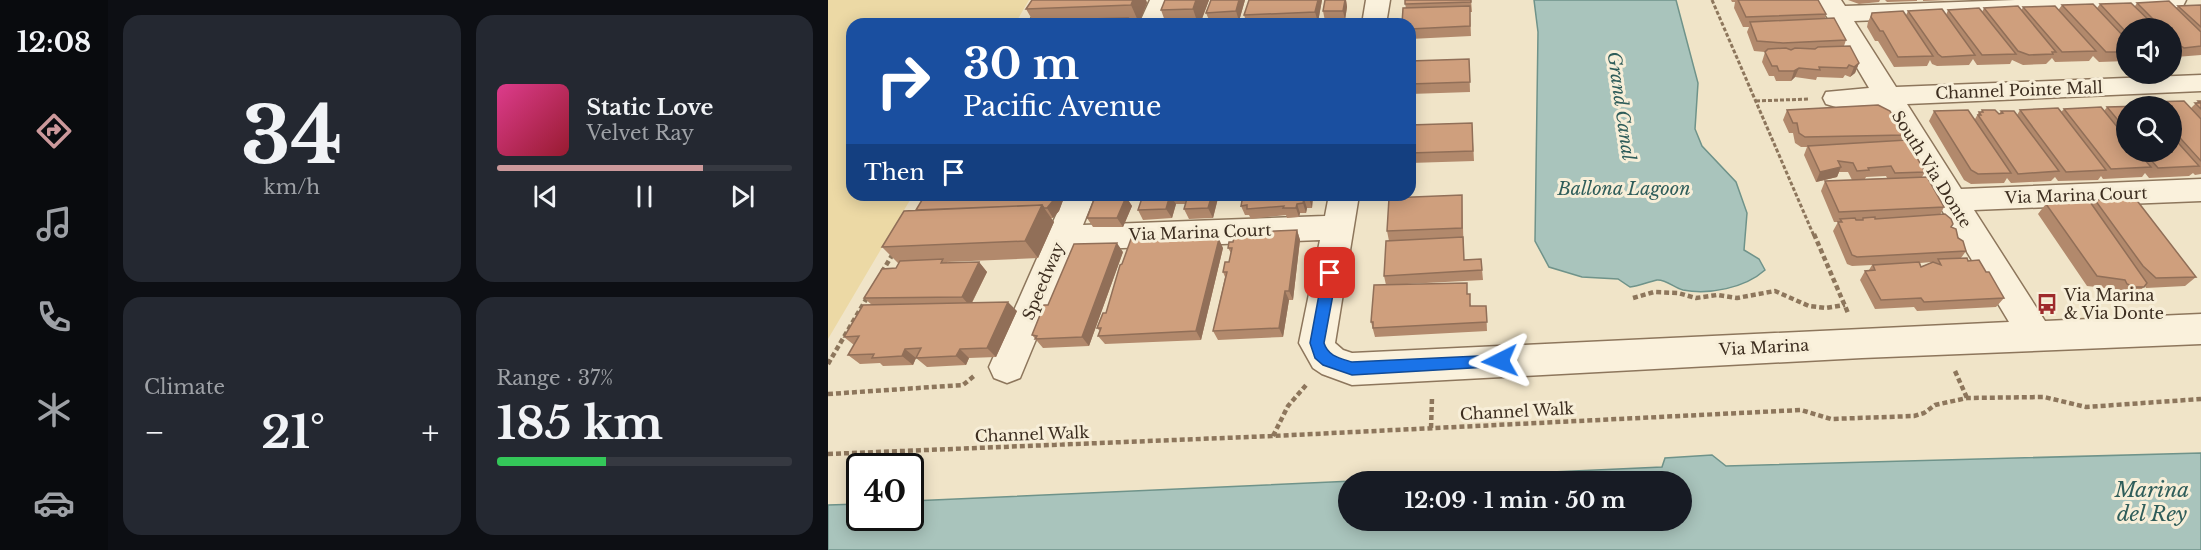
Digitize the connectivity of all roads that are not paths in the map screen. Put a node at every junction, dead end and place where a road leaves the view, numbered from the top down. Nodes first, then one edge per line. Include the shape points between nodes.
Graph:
1 (1162, 0) edge
2 (1378, 0) edge
3 (2175, 1) edge
4 (1833, 7) edge
5 (1154, 18) edge
6 (1375, 18) edge
7 (2201, 83) edge
8 (1886, 96) junction
9 (1836, 98) road end
10 (2201, 189) edge
11 (1952, 200) junction
12 (1077, 201) edge
13 (1343, 201) edge
14 (1339, 227) junction
15 (1061, 238) junction
16 (2201, 329) edge
17 (2036, 337) junction
18 (1007, 367) road end

1 - 5 street
2 - 6 street
3 - 4 street
4 - 8 street, South Via Donte
7 - 8 street, Channel Pointe Mall
8 - 9 street, Channel Pointe Mall
8 - 11 street, South Via Donte
10 - 11 street, Via Marina Court
11 - 17 street, South Via Donte
12 - 15 street, Speedway
13 - 14 street
14 - 15 street, Via Marina Court
14 - 17 street, Via Marina via 1317,343 1318,372
15 - 18 street, Speedway
16 - 17 street, Via Marina

